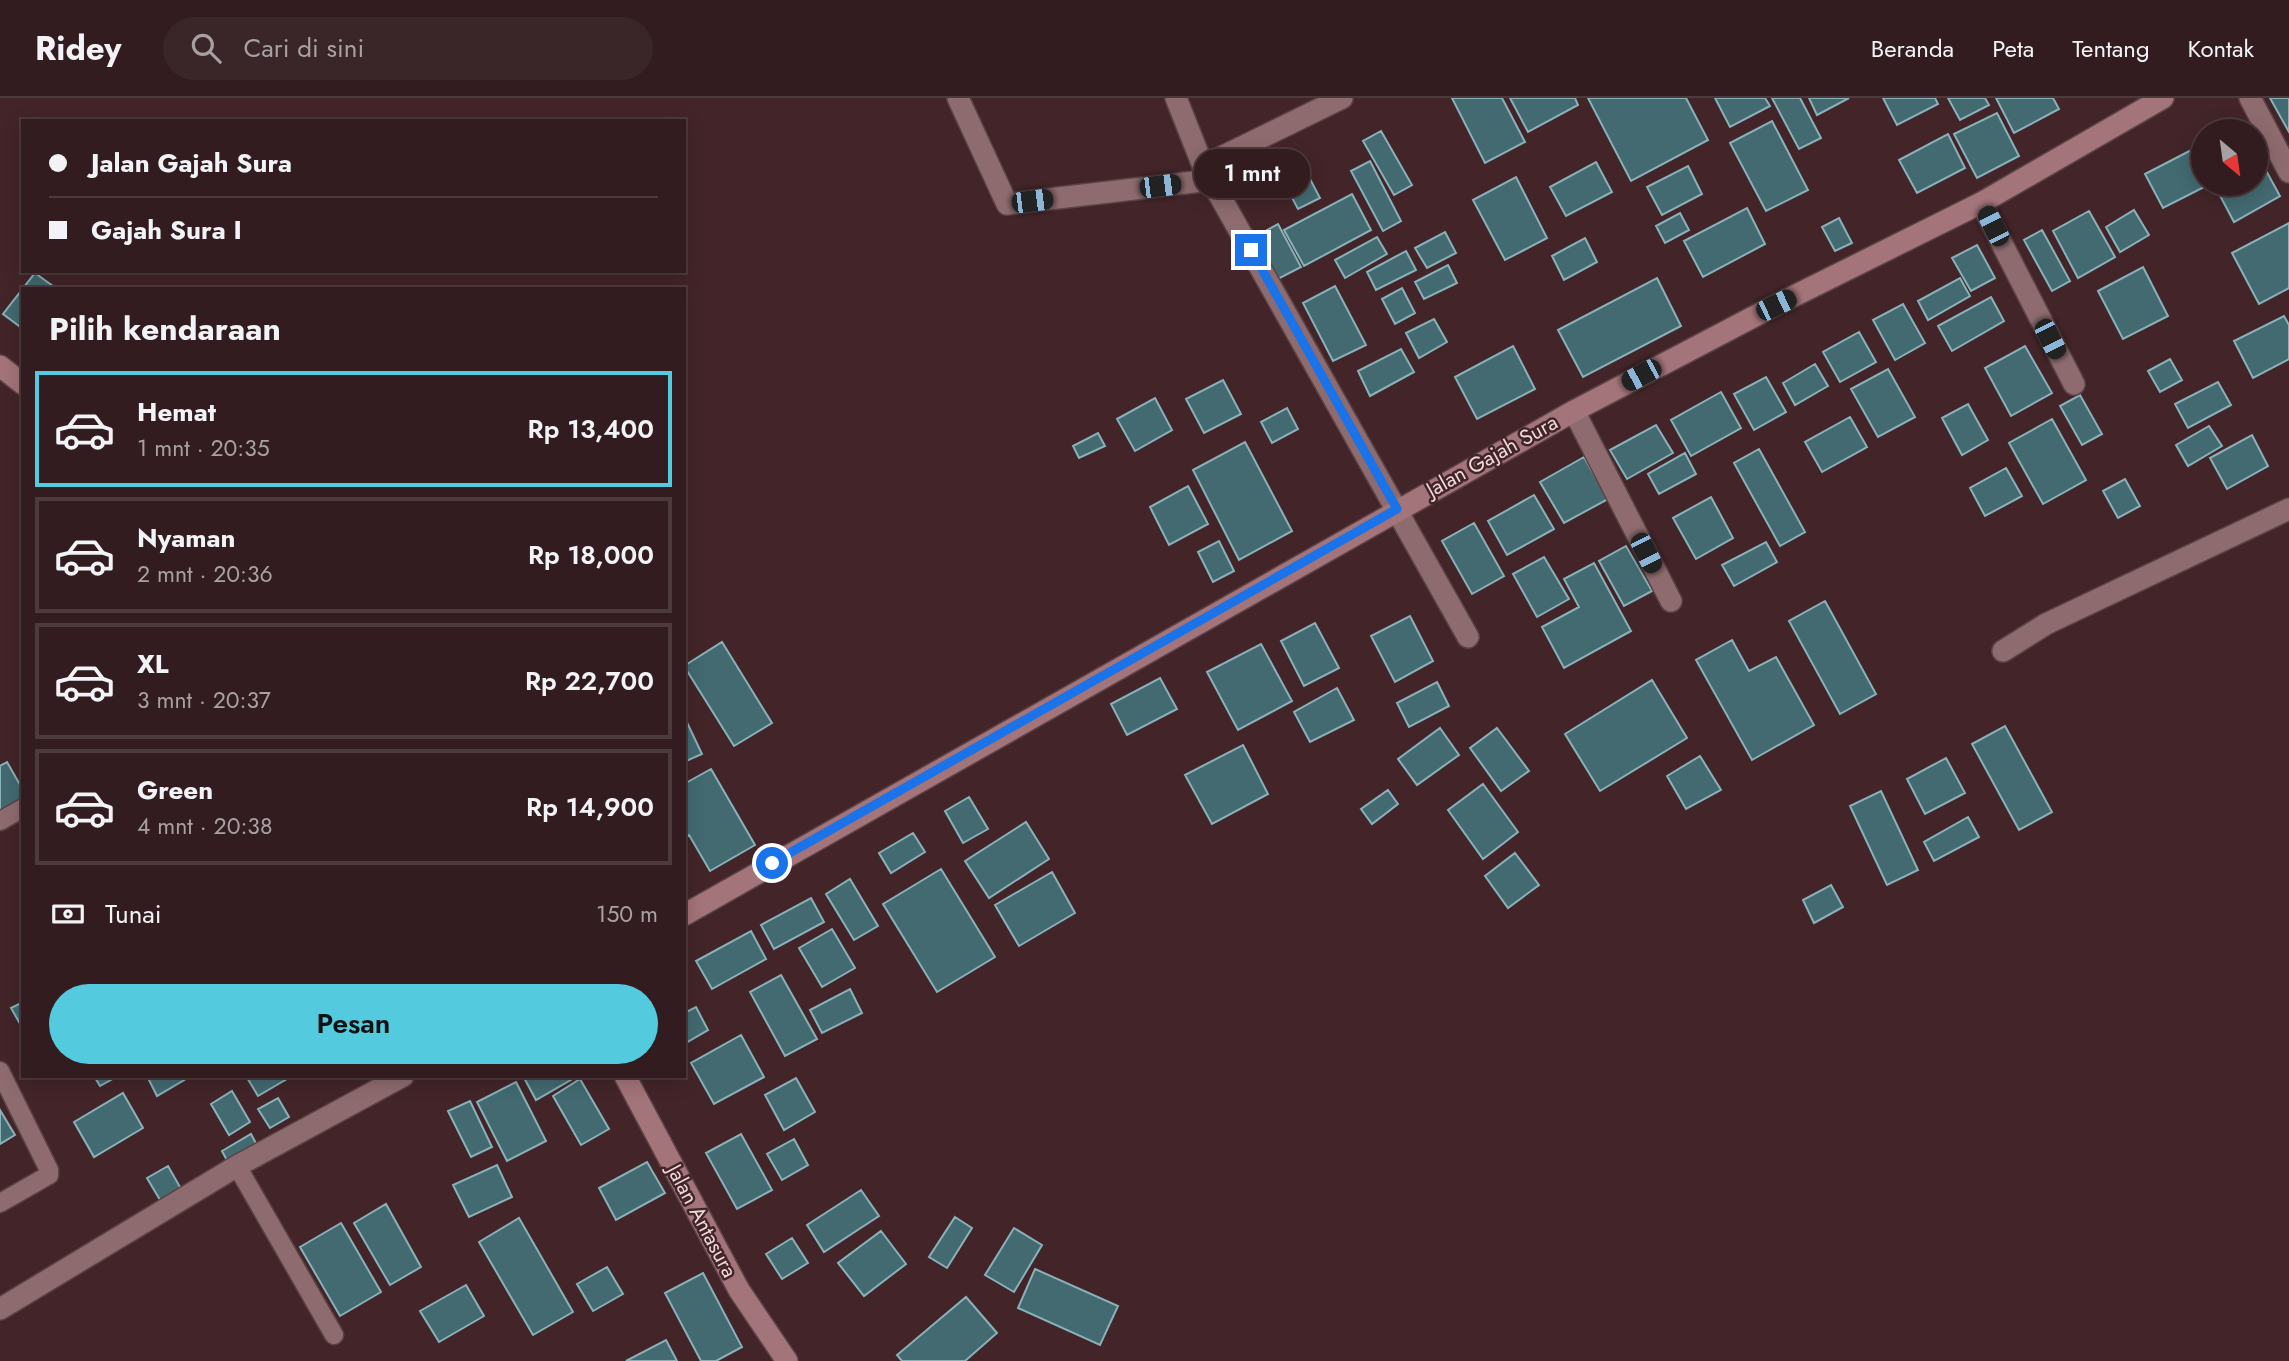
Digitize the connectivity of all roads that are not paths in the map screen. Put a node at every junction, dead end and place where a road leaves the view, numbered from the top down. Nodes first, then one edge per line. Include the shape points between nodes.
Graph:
1 (958, 98) edge
2 (1176, 98) edge
3 (1342, 98) edge
4 (2163, 98) edge
5 (2250, 98) edge
6 (2289, 172) edge
7 (1207, 173) junction
8 (1981, 203) junction
9 (0, 366) edge
10 (21, 382) edge
11 (2074, 384) dead end
12 (1574, 411) junction
13 (1397, 509) junction
14 (2289, 509) edge
15 (1671, 601) dead end
16 (1468, 637) dead end
17 (2003, 651) dead end
18 (21, 809) edge
19 (0, 821) edge
20 (686, 914) edge
21 (0, 1071) edge
22 (399, 1078) edge
23 (626, 1078) edge
24 (237, 1166) junction
25 (0, 1203) edge
26 (0, 1309) edge
27 (334, 1335) dead end
28 (787, 1361) edge

1 - 7 street via 1007,204
2 - 7 street
3 - 7 street
4 - 8 street, Jalan Gajah Sura
5 - 6 street
7 - 13 street
8 - 11 street
8 - 12 street, Jalan Gajah Sura
9 - 10 street
12 - 13 street, Jalan Gajah Sura
12 - 15 street
13 - 16 street
13 - 20 street, Jalan Gajah Sura
14 - 17 street via 2046,624
18 - 19 lane
21 - 25 lane via 49,1170 49,1175
22 - 24 street
23 - 28 street, Jalan Antasura via 739,1290
24 - 26 street
24 - 27 lane

